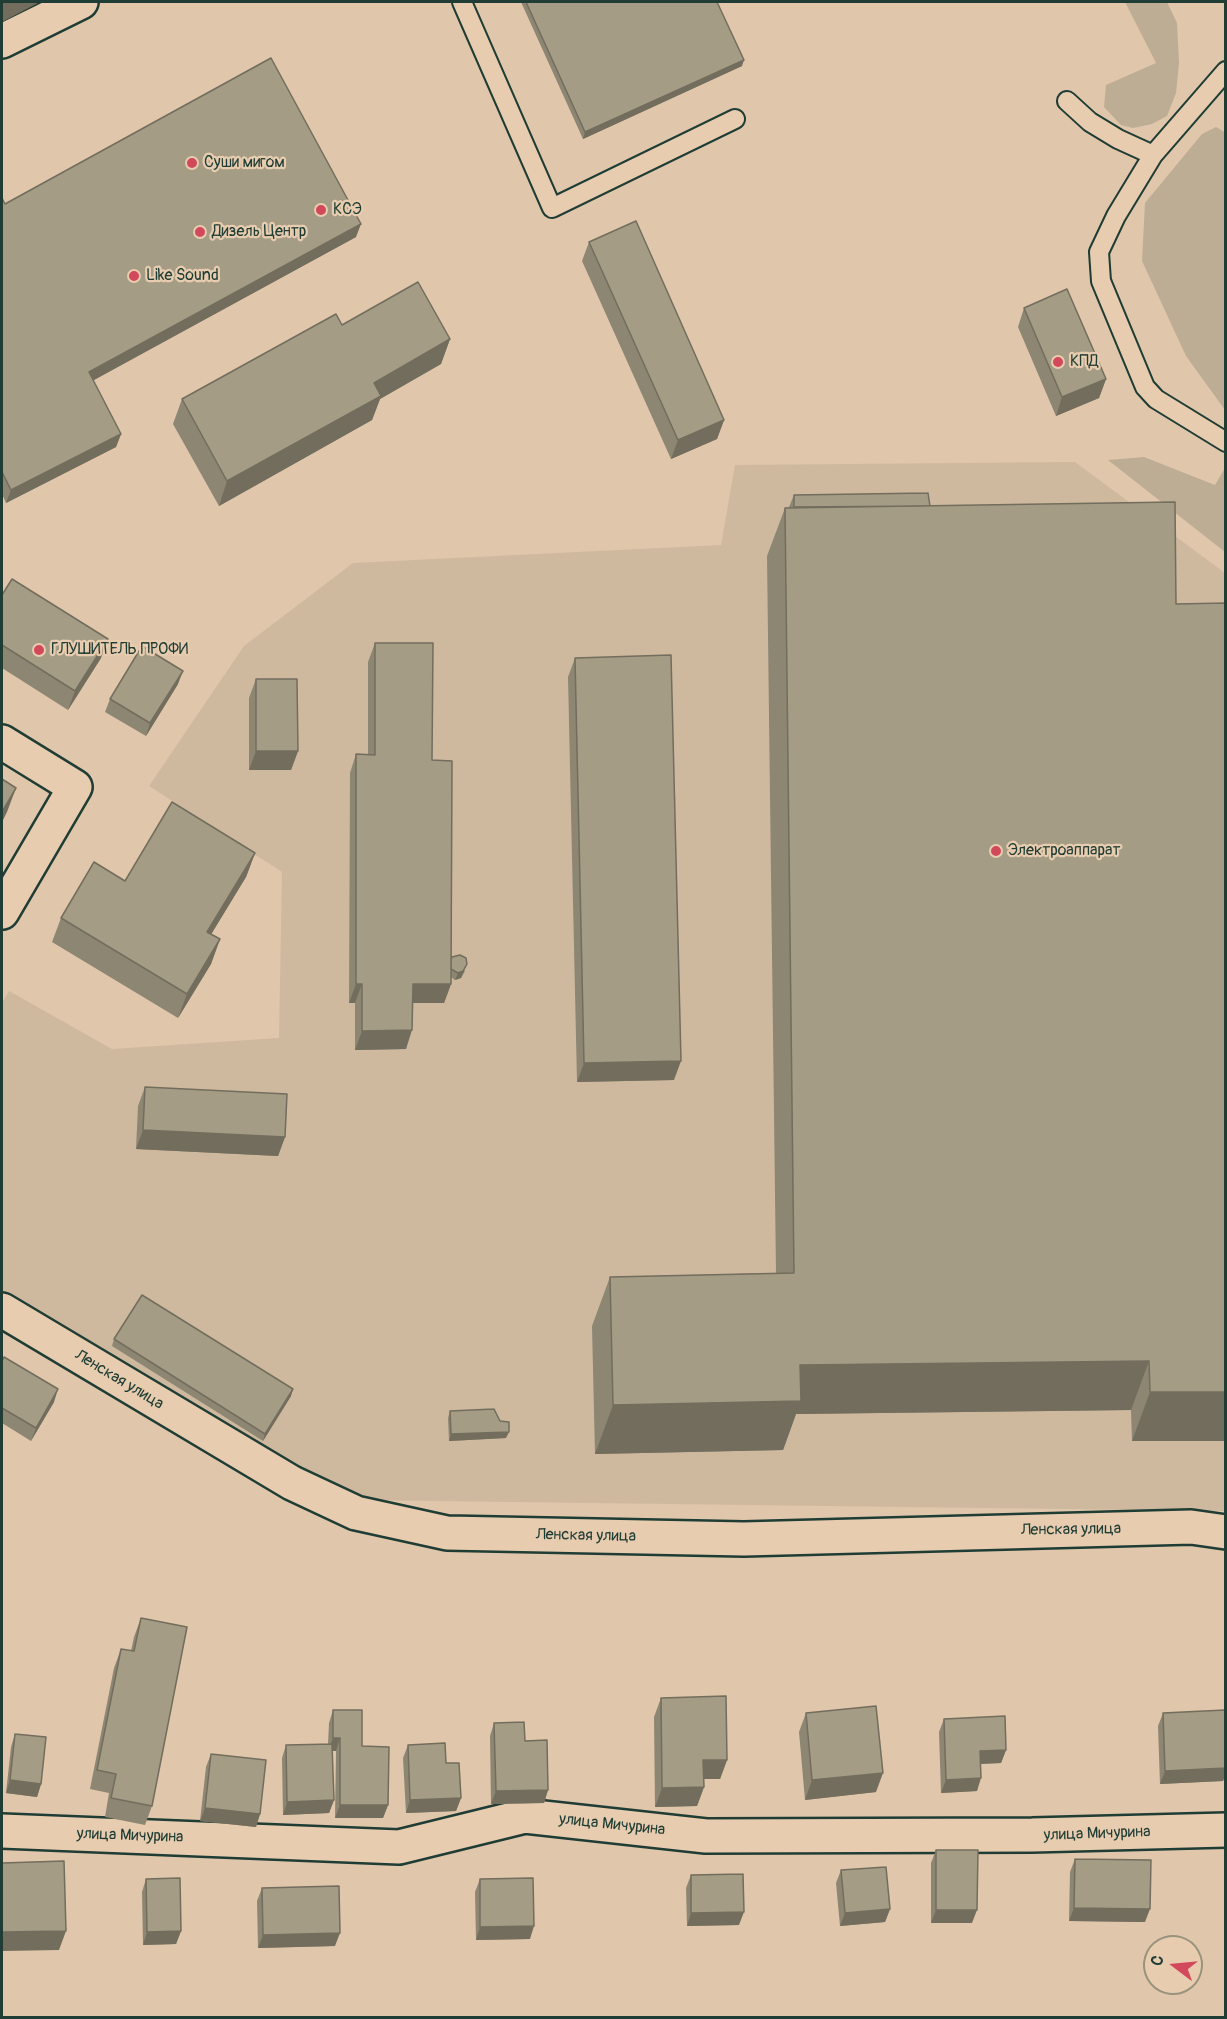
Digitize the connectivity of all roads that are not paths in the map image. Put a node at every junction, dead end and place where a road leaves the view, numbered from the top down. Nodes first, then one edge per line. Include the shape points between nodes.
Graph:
1 (81, 2) edge
2 (462, 2) edge
3 (2, 41) edge
4 (1226, 71) edge
5 (1066, 101) dead end
6 (735, 119) dead end
7 (1153, 155) junction
8 (1226, 442) edge
9 (2, 742) edge
10 (2, 912) edge
11 (2, 1310) edge
12 (1226, 1532) edge
13 (1226, 1830) edge
14 (2, 1831) edge

1 - 3 street
2 - 6 lane via 552,208
4 - 7 lane
5 - 7 lane via 1090,122
7 - 8 lane via 1099,252 1101,281 1145,387 1156,399
9 - 10 street via 75,787
11 - 12 street, Ленская улица via 292,1483 356,1513 447,1533 744,1539 1191,1527
13 - 14 street, улица Мичурина via 706,1836 525,1816 399,1847

